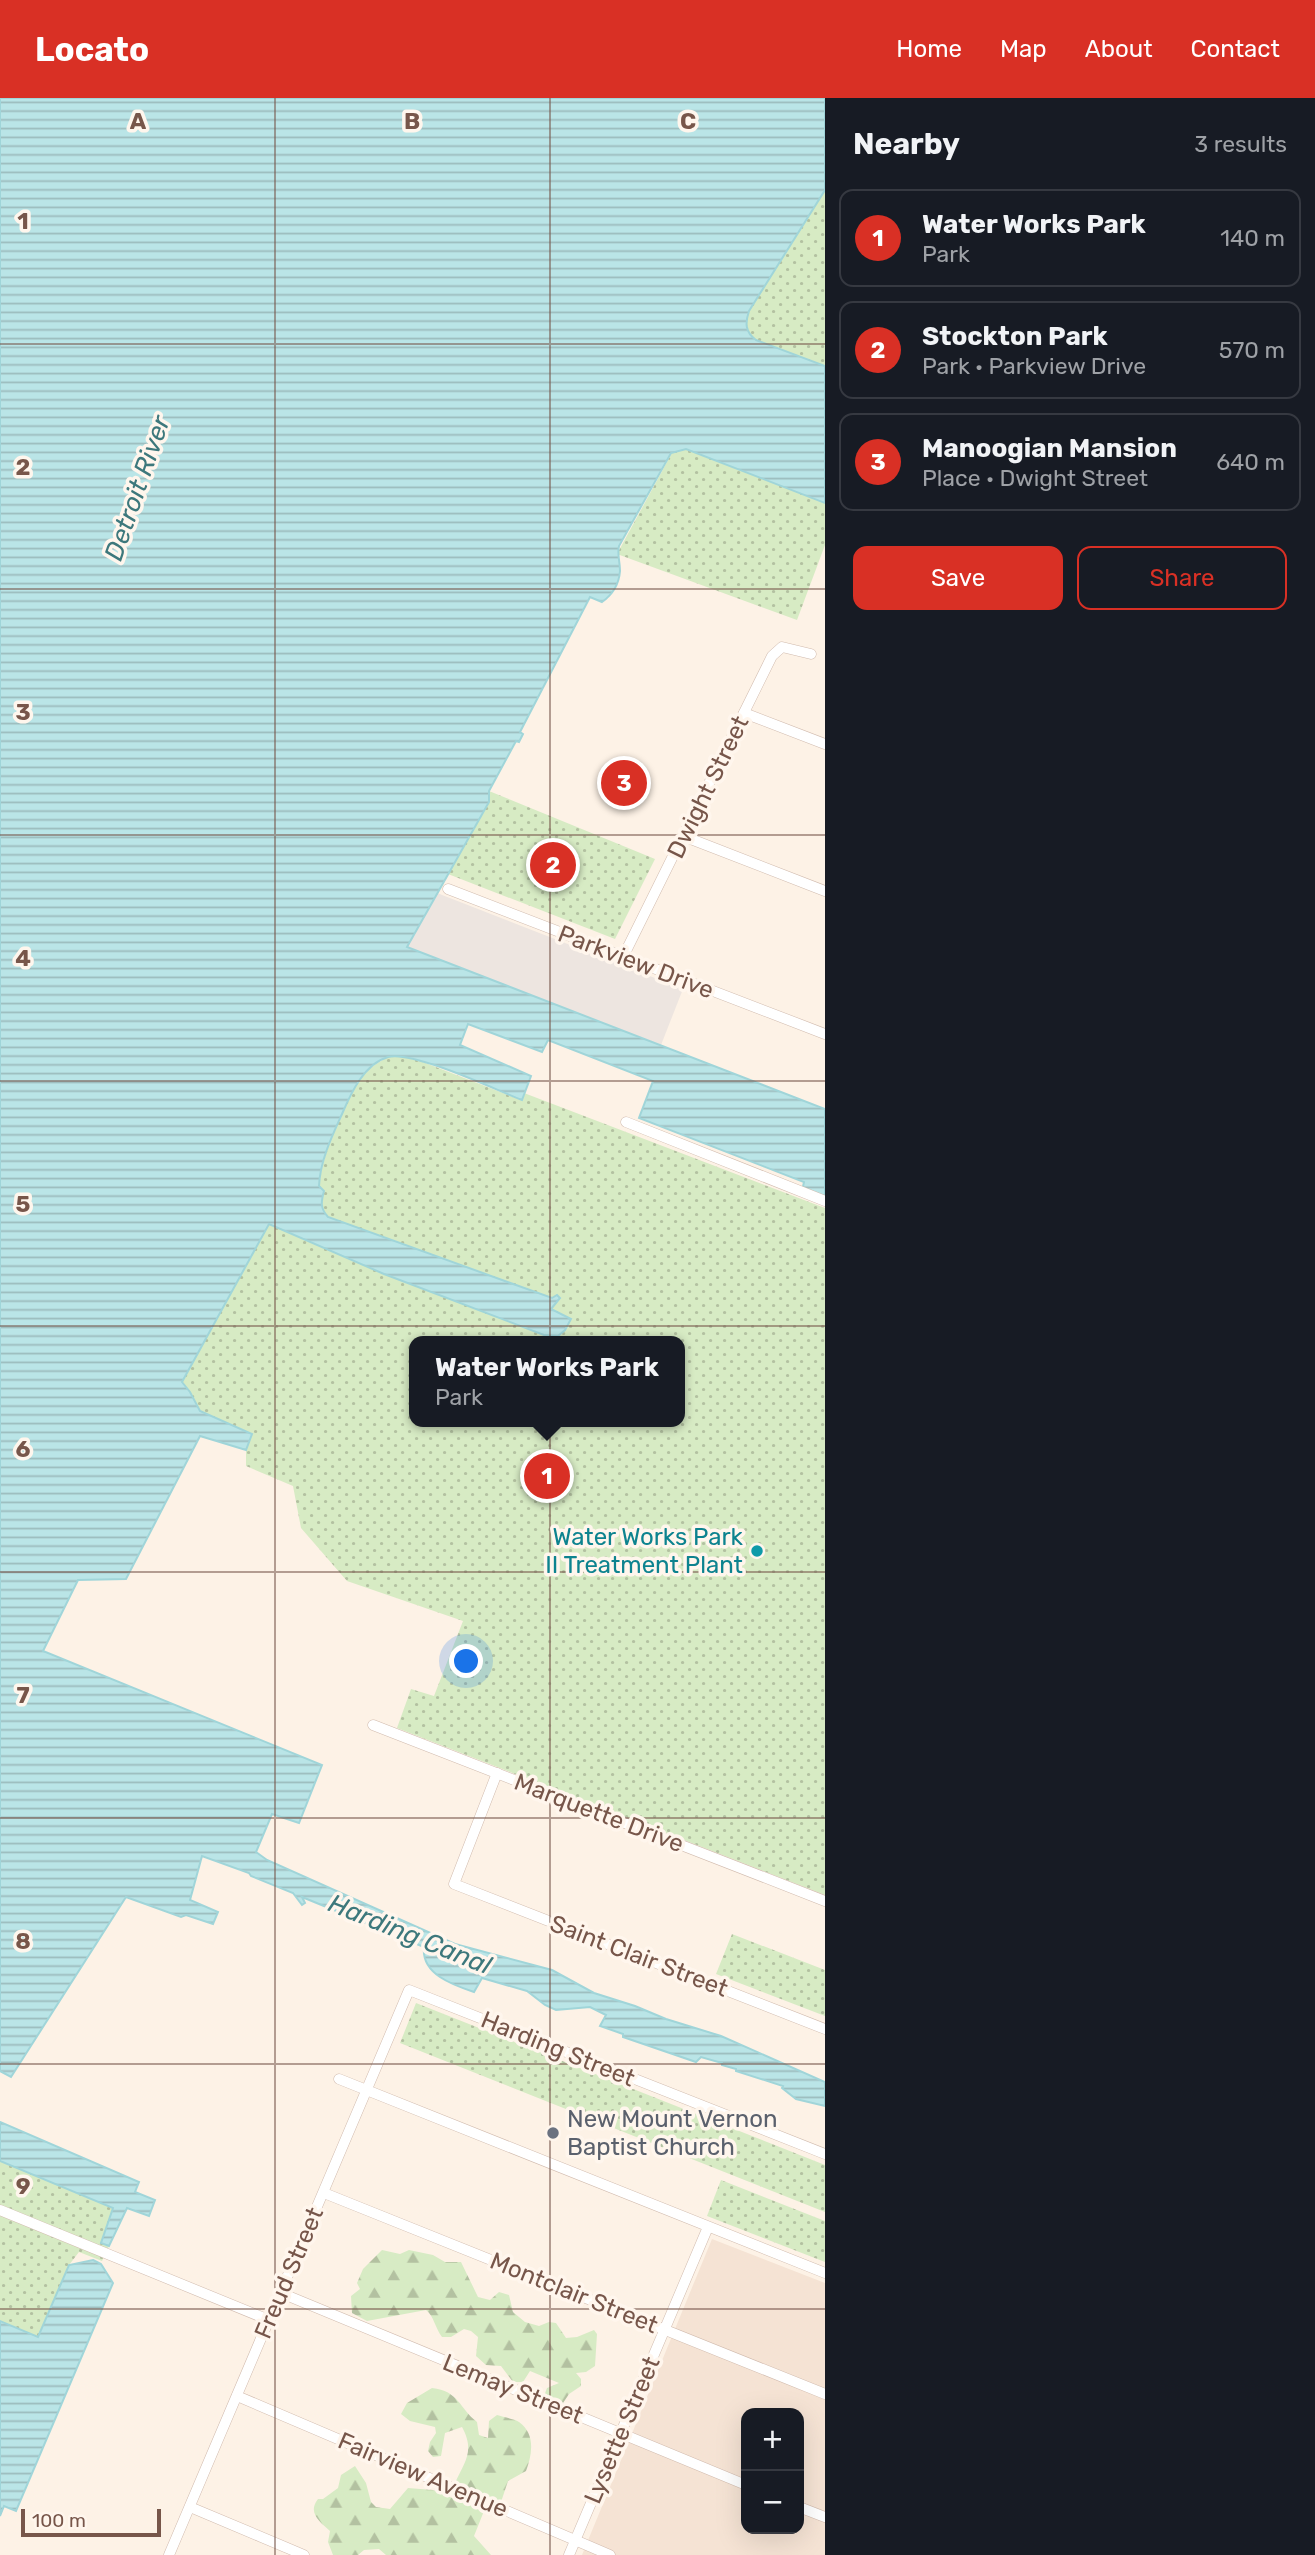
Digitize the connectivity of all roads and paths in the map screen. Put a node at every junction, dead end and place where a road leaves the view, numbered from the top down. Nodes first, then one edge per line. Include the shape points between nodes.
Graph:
1 (811, 654) dead end
2 (744, 713) junction
3 (825, 744) edge
4 (683, 836) junction
5 (448, 889) dead end
6 (825, 891) edge
7 (623, 957) junction
8 (825, 1034) edge
9 (626, 1122) dead end
10 (825, 1201) edge
11 (373, 1725) dead end
12 (498, 1773) junction
13 (825, 1901) edge
14 (409, 1990) joint
15 (825, 2029) edge
16 (340, 2079) dead end
17 (366, 2090) junction
18 (825, 2154) edge
19 (324, 2193) junction
20 (0, 2210) edge
21 (708, 2227) junction
22 (825, 2273) edge
23 (281, 2293) junction
24 (269, 2320) junction
25 (665, 2330) junction
26 (825, 2394) edge
27 (237, 2396) junction
28 (621, 2434) junction
29 (741, 2483) edge
30 (190, 2507) junction
31 (804, 2509) edge
32 (825, 2517) edge
33 (575, 2540) junction
34 (169, 2555) edge
35 (304, 2555) edge
36 (569, 2555) edge
37 (610, 2555) edge

1 - 2 street, Dwight Street via 788,647 776,650
2 - 3 street
2 - 4 street, Dwight Street
4 - 6 street
4 - 7 street, Dwight Street
5 - 7 street, Parkview Drive
7 - 8 street, Parkview Drive
9 - 10 street
11 - 12 street, Marquette Drive
12 - 13 street, Marquette Drive
12 - 15 street, Saint Clair Street via 454,1884
14 - 17 street, Freud Street
14 - 18 street, Harding Street
16 - 17 street
17 - 19 street, Freud Street
17 - 21 street
19 - 23 street, Freud Street
19 - 25 street, Montclair Street
20 - 24 street
21 - 22 street
21 - 25 street, Lysette Street
23 - 24 street, Freud Street
23 - 28 street, Lemay Street
24 - 27 street, Freud Street
25 - 26 street, Montclair Street
25 - 28 street, Lysette Street
27 - 30 street, Freud Street
27 - 33 street, Fairview Avenue
28 - 29 street, Lemay Street
28 - 33 street, Lysette Street
30 - 34 street, Freud Street
30 - 35 street
31 - 32 street
33 - 36 street, Lysette Street
33 - 37 street, Fairview Avenue

